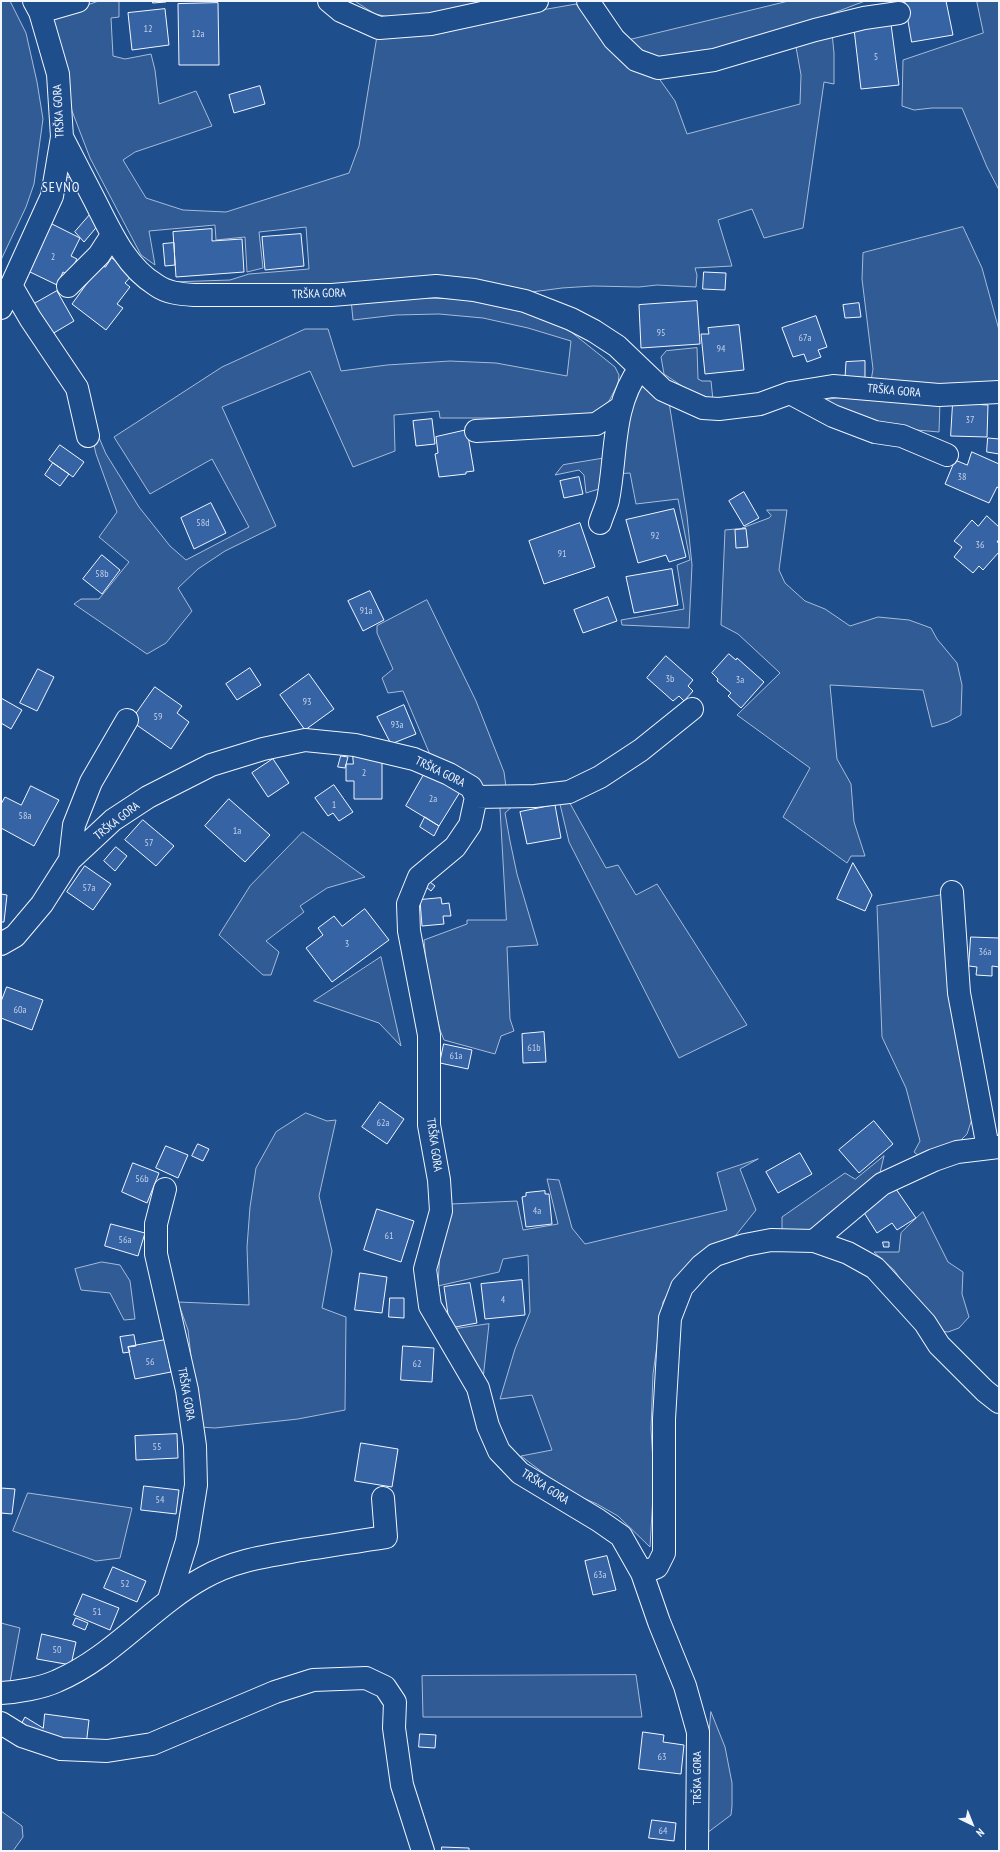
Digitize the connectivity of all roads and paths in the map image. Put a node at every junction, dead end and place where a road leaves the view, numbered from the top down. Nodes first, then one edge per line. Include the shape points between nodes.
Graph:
1 (78, 1) edge
2 (329, 1) edge
3 (537, 1) edge
4 (588, 1) edge
5 (37, 7) edge
6 (899, 13) dead end
7 (62, 137) junction
8 (112, 235) junction
9 (68, 286) dead end
10 (12, 287) junction
11 (1, 308) edge
12 (640, 368) junction
13 (999, 392) edge
14 (790, 394) junction
15 (620, 408) junction
16 (476, 431) dead end
17 (88, 436) dead end
18 (947, 455) dead end
19 (600, 523) dead end
20 (692, 709) dead end
21 (127, 720) dead end
22 (476, 797) junction
23 (70, 860) junction
24 (952, 892) dead end
25 (1, 944) edge
26 (993, 1148) edge
27 (165, 1189) dead end
28 (814, 1241) junction
29 (999, 1402) edge
30 (383, 1498) dead end
31 (642, 1573) junction
32 (169, 1599) junction
33 (1, 1693) edge
34 (1, 1723) edge
35 (423, 1851) edge
36 (697, 1851) edge

1 - 5 street
2 - 3 street via 341,11 379,28 430,24
4 - 6 street via 614,39 636,60 658,68 714,60 815,30 864,18
5 - 7 street, TRŠKA GORA via 58,74
7 - 8 street, TRŠKA GORA
7 - 10 street, TRŠKA GORA via 52,196
8 - 9 street via 99,254
8 - 12 street, TRŠKA GORA via 143,276 172,293 332,295 436,286 474,290 525,301 571,319 617,346
10 - 11 street, TRŠKA GORA
10 - 17 street via 77,388
12 - 14 street, TRŠKA GORA via 663,390 703,408 719,410 760,404
12 - 15 street via 631,381
13 - 14 street, TRŠKA GORA via 939,395 833,386
14 - 18 street via 833,416 875,432 902,436
15 - 16 street via 596,424
15 - 19 street via 608,501
20 - 22 street via 641,750 600,777 569,792 535,796
21 - 23 street, TRŠKA GORA via 91,782 74,825
22 - 23 street, TRŠKA GORA via 471,787 414,759 355,745 305,740 263,749 211,765 148,796 113,820
22 - 31 street, TRŠKA GORA via 470,825 454,847 419,877 408,904 409,931 429,1035 429,1125 439,1180 441,1211 425,1269 430,1306 478,1388 488,1426 499,1451 520,1473 621,1536
23 - 25 street, TRŠKA GORA via 42,904 16,936
24 - 26 street via 959,993
26 - 28 street via 957,1152 882,1184
27 - 32 street, TRŠKA GORA via 156,1224 156,1254 187,1390 195,1446 196,1485 187,1540
28 - 29 street via 848,1253 875,1268 940,1345
28 - 31 street via 771,1240 727,1251 716,1255 701,1266 682,1287 670,1318 666,1362 664,1553 657,1567
30 - 32 street via 386,1537 234,1563 204,1577
31 - 36 street, TRŠKA GORA via 685,1686 698,1732
32 - 33 street via 94,1661 57,1682
34 - 35 street via 22,1736 61,1749 107,1751 152,1744 275,1692 313,1680 366,1678 385,1687 395,1702 394,1728 402,1785

